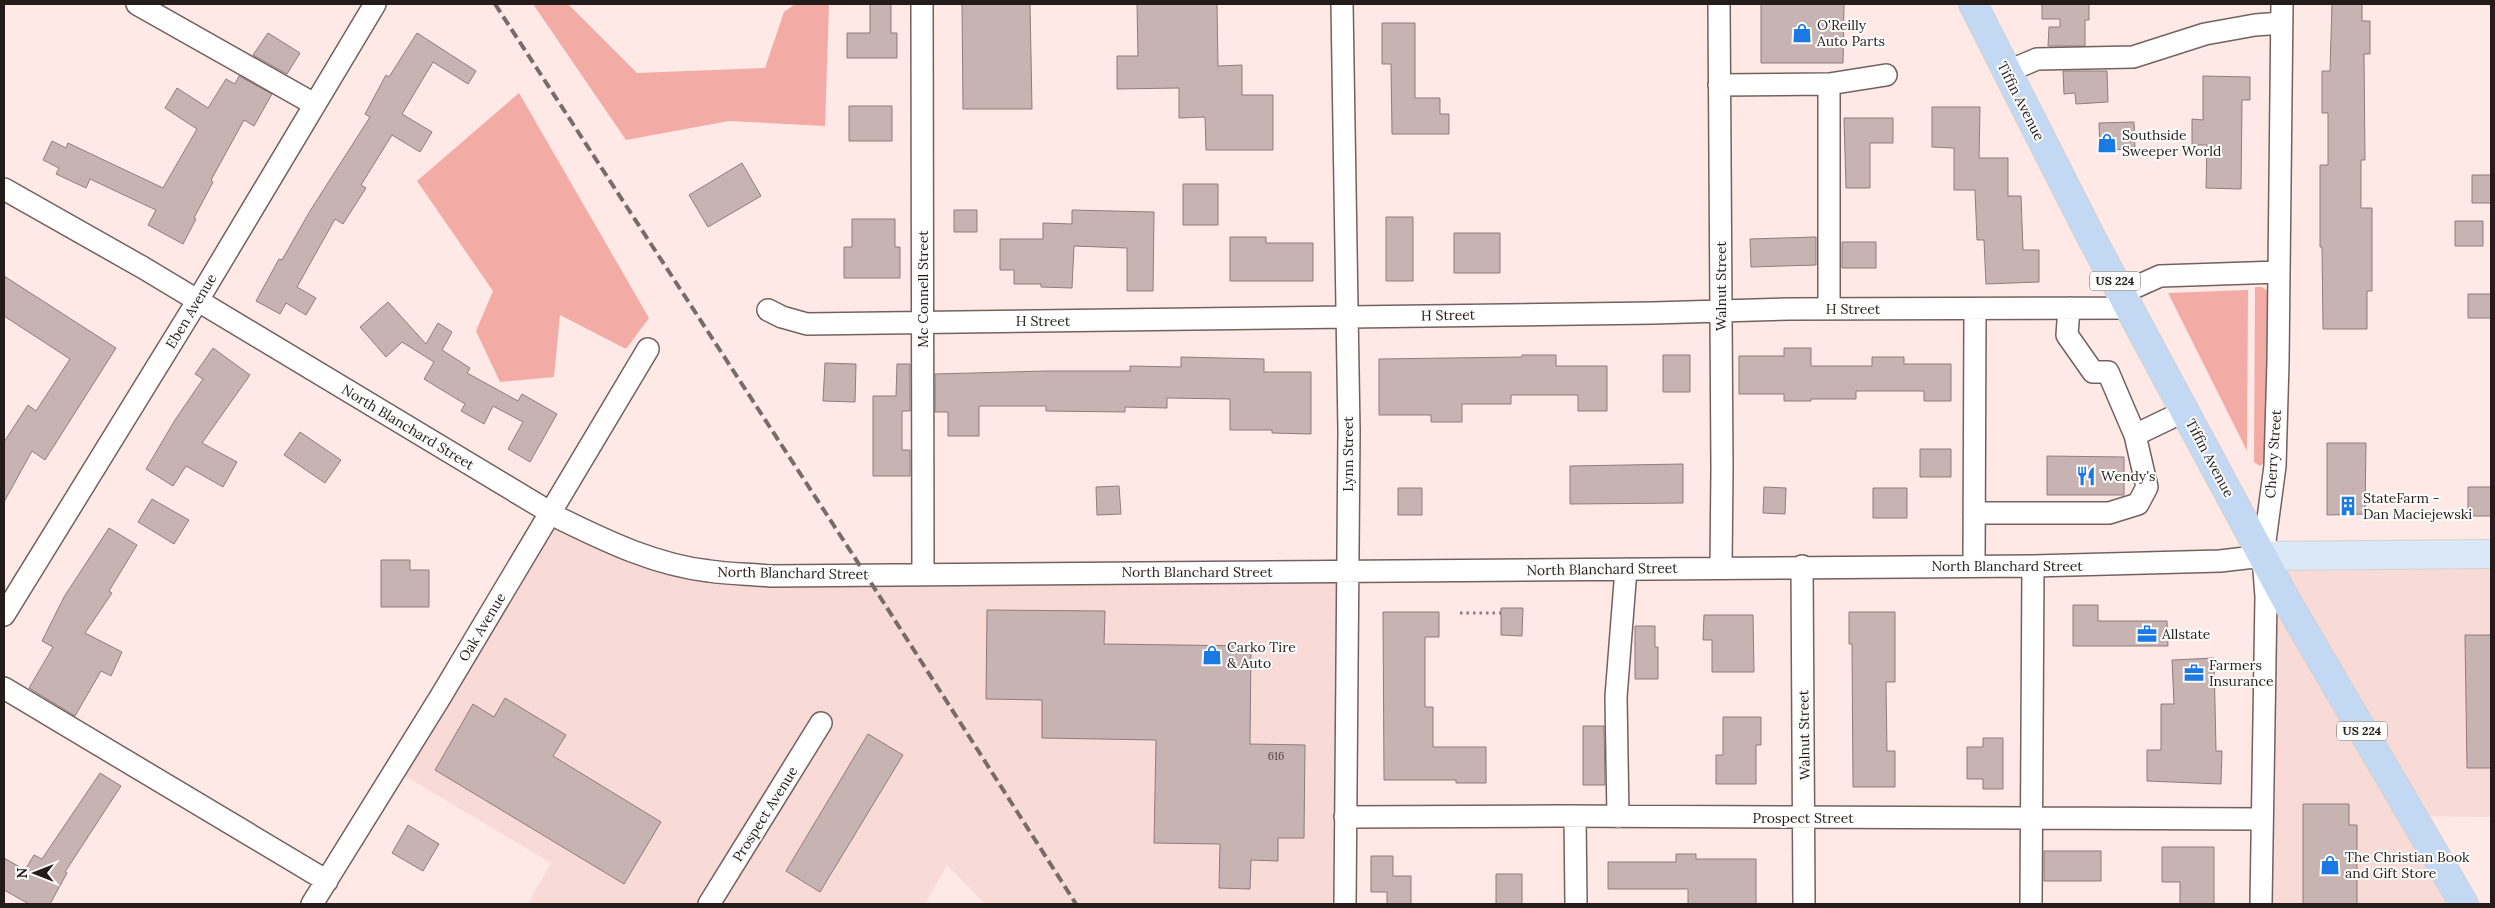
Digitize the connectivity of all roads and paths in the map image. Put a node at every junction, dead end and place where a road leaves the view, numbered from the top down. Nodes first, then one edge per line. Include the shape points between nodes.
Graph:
1 (137, 4) edge
2 (375, 4) edge
3 (922, 4) edge
4 (1342, 4) edge
5 (1718, 4) edge
6 (1973, 4) edge
7 (2282, 13) edge
8 (2006, 72) junction
9 (1886, 75) dead end
10 (1829, 84) junction
11 (1719, 85) junction
12 (314, 104) junction
13 (4, 189) edge
14 (2279, 272) junction
15 (198, 300) junction
16 (2126, 301) junction
17 (2070, 308) junction
18 (1829, 309) junction
19 (1975, 309) junction
20 (768, 310) dead end
21 (1721, 311) junction
22 (1347, 316) junction
23 (924, 322) junction
24 (648, 349) dead end
25 (2185, 411) junction
26 (2135, 435) junction
27 (550, 512) junction
28 (1974, 513) junction
29 (2491, 554) edge
30 (2263, 556) junction
31 (1802, 566) junction
32 (1974, 566) junction
33 (2033, 566) junction
34 (1720, 568) junction
35 (1626, 569) junction
36 (1347, 571) junction
37 (923, 574) junction
38 (1460, 613) dead end
39 (1501, 613) dead end
40 (4, 615) edge
41 (4, 688) edge
42 (821, 723) dead end
43 (1575, 816) junction
44 (1345, 817) junction
45 (1618, 817) junction
46 (1805, 817) junction
47 (2032, 818) junction
48 (2262, 819) junction
49 (326, 881) junction
50 (312, 904) edge
51 (708, 904) edge
52 (1345, 904) edge
53 (1576, 904) edge
54 (1804, 904) edge
55 (2031, 904) edge
56 (2261, 904) edge
57 (2464, 904) edge

1 - 12 street
2 - 12 street, Eben Avenue
3 - 23 street, Mc Connell Street
4 - 22 street, Lynn Street
5 - 11 street, Walnut Street
6 - 8 highway, Tiffin Avenue / US 224
7 - 8 street via 2255,25 2205,34 2133,57 2036,59
7 - 14 street, Cherry Street
8 - 16 highway, Tiffin Avenue / US 224
9 - 10 street
10 - 11 street
10 - 18 street
11 - 21 street, Walnut Street
12 - 15 street, Eben Avenue
13 - 15 street, North Blanchard Street
14 - 16 street via 2160,276
14 - 30 street, Cherry Street via 2275,466
15 - 27 street, North Blanchard Street
15 - 40 street, Eben Avenue
16 - 17 street, H Street
16 - 25 highway, Tiffin Avenue / US 224
17 - 19 street, H Street
17 - 26 street via 2067,335 2093,372 2108,372
18 - 19 street, H Street
18 - 21 street, H Street
19 - 28 street
20 - 23 street, H Street via 782,318 807,324
21 - 22 street, H Street
21 - 34 street, Walnut Street
22 - 23 street, H Street
22 - 36 street, Lynn Street
23 - 37 street, Mc Connell Street
24 - 27 street, Oak Avenue
25 - 26 street
25 - 30 highway, Tiffin Avenue / US 224
26 - 28 street via 2147,487 2138,504 2109,513
27 - 37 street, North Blanchard Street via 618,546 662,562 707,571 770,576
27 - 49 street, Oak Avenue
28 - 32 street
29 - 30 main road, North Blanchard Street
30 - 33 street, North Blanchard Street via 2220,561
30 - 48 street, Cherry Street via 2266,597
30 - 57 highway, Tiffin Avenue / US 224 via 2358,726
31 - 32 street, North Blanchard Street
31 - 34 street, North Blanchard Street
31 - 46 street, Walnut Street
32 - 33 street, North Blanchard Street
33 - 47 street
34 - 35 street, North Blanchard Street
35 - 36 street, North Blanchard Street
35 - 45 street via 1616,697
36 - 37 street, North Blanchard Street
36 - 44 street, Lynn Street
38 - 39 path
41 - 49 street
42 - 51 street, Prospect Avenue
43 - 44 street, Prospect Street
43 - 45 street, Prospect Street
43 - 53 street
44 - 52 street, Lynn Street
45 - 46 street, Prospect Street
46 - 47 street, Prospect Street
46 - 54 street, Walnut Street
47 - 48 street, Prospect Street
47 - 55 street
48 - 56 street, Cherry Street
49 - 50 street, Oak Avenue

